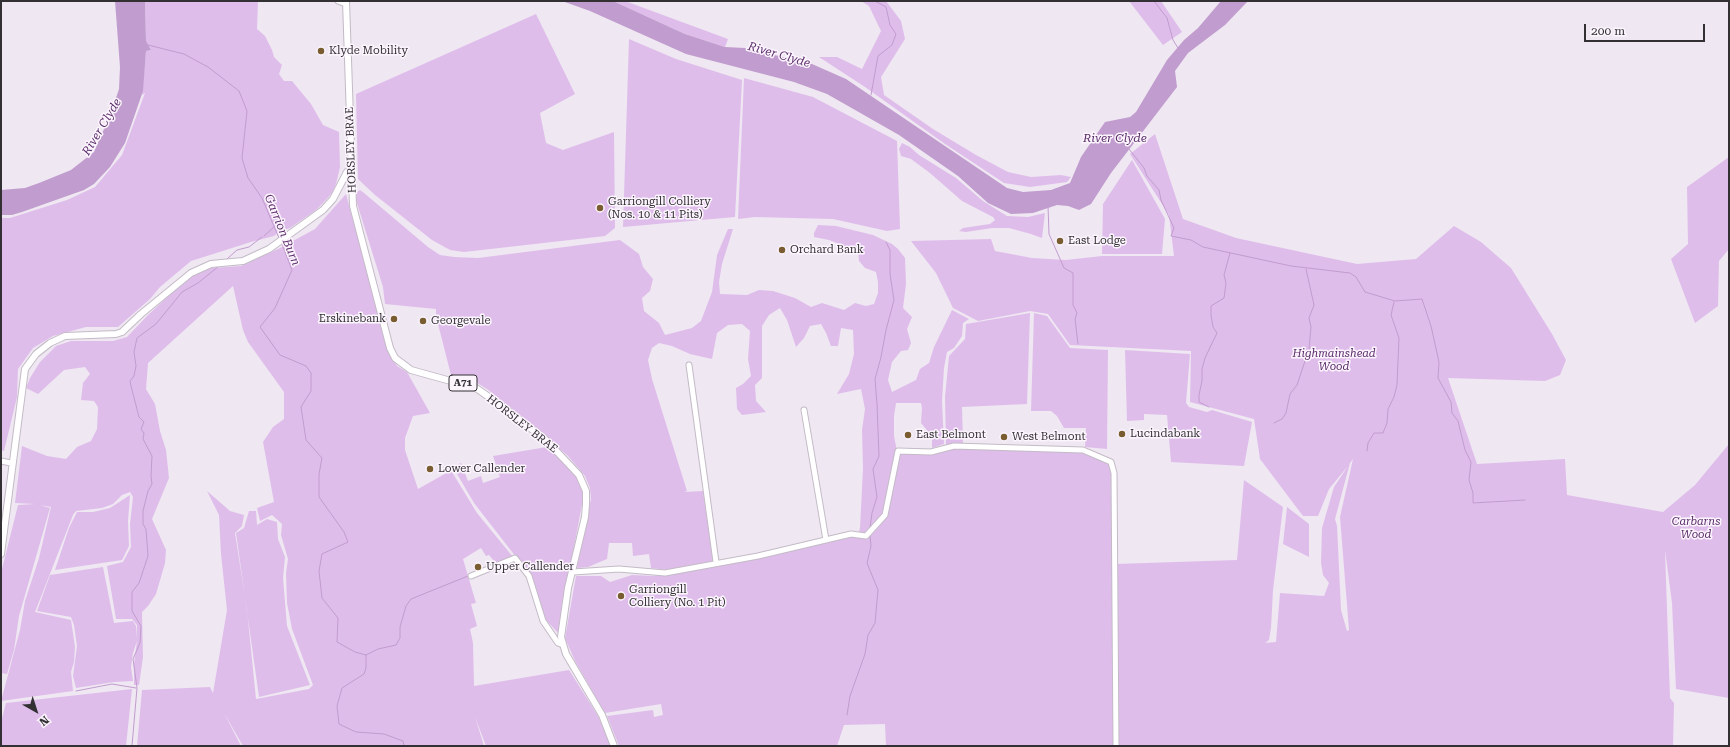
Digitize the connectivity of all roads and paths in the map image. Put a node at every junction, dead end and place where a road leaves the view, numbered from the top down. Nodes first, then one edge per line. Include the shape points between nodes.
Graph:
1 (338, 1) edge
2 (346, 2) edge
3 (351, 171) junction
4 (689, 366) dead end
5 (804, 410) dead end
6 (1, 461) edge
7 (11, 463) junction
8 (826, 540) junction
9 (1, 554) edge
10 (716, 562) junction
11 (573, 572) junction
12 (471, 576) dead end
13 (563, 645) junction
14 (614, 746) edge
15 (1116, 746) edge

1 - 2 street
2 - 3 main road, HORSLEY BRAE / A71
3 - 7 main road via 347,172 333,200 323,210 257,256 243,261 211,264 191,273 122,332 64,336 41,350 24,369
3 - 11 main road, HORSLEY BRAE / A71 via 357,225 390,348 395,358 411,370 476,388 546,440 579,475 586,491 586,504
4 - 10 street
5 - 8 street
6 - 7 street
7 - 9 main road
8 - 10 street via 758,556
8 - 15 street via 851,534 866,536 886,515 898,451 931,452 954,446 1083,450 1112,462
10 - 11 street via 665,573 619,569
11 - 13 main road, HORSLEY BRAE / A71 via 562,628
12 - 13 street via 515,558 529,576 543,621 558,643
13 - 14 main road, HORSLEY BRAE / A71 via 573,668 602,716

